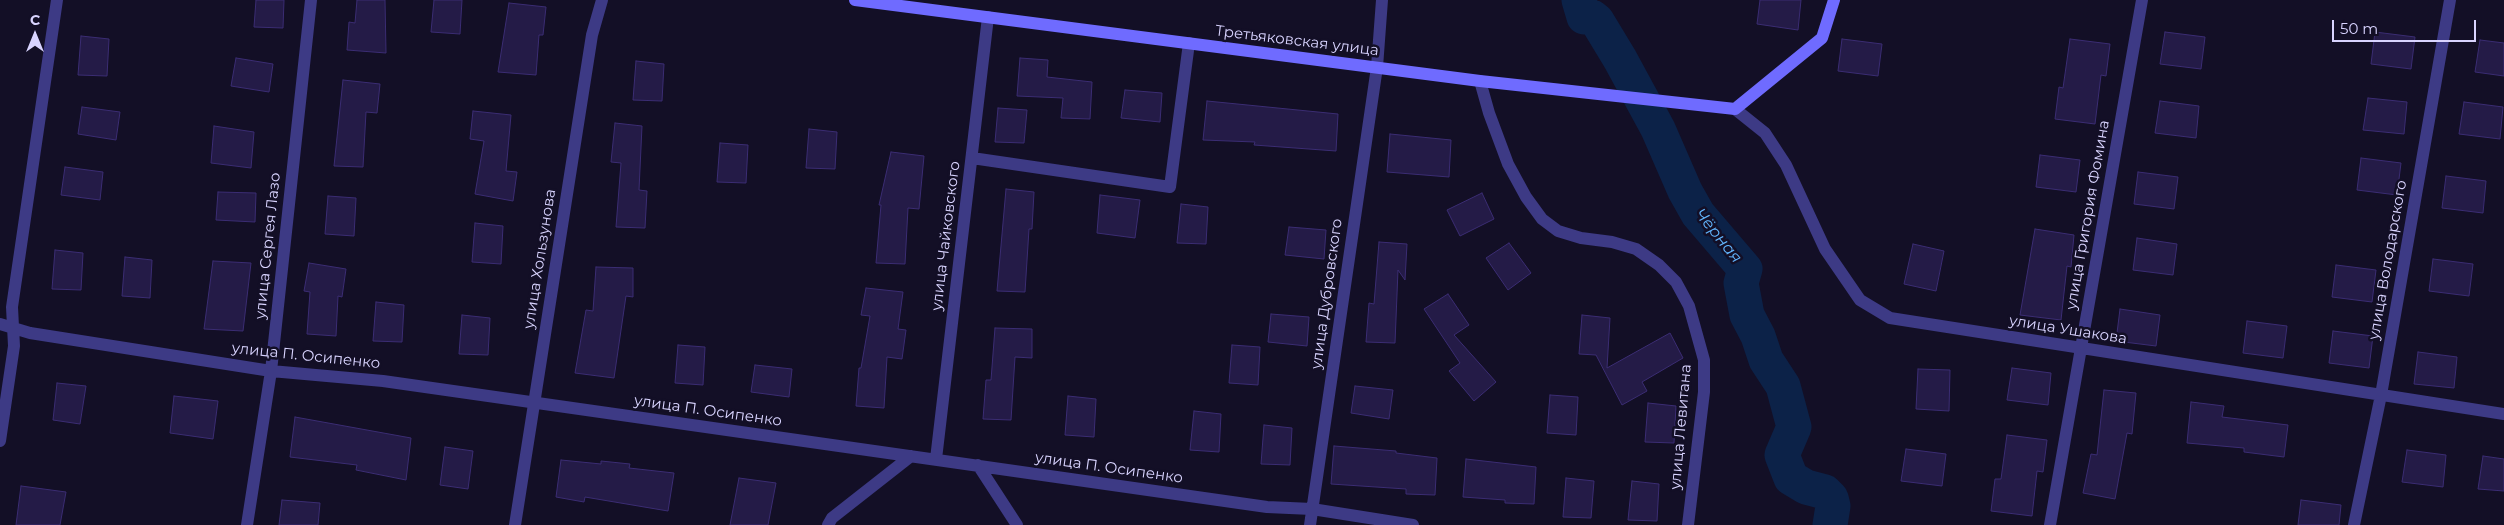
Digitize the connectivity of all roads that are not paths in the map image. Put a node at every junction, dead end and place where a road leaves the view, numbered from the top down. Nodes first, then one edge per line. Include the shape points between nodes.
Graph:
1 (57, 0) edge
2 (311, 0) edge
3 (602, 0) edge
4 (855, 0) edge
5 (1382, 0) edge
6 (1834, 0) edge
7 (2142, 0) edge
8 (2450, 0) edge
9 (988, 18) junction
10 (1189, 43) junction
11 (1377, 68) junction
12 (1480, 81) junction
13 (1735, 110) junction
14 (972, 158) junction
15 (0, 324) edge
16 (13, 328) junction
17 (2081, 348) junction
18 (271, 371) junction
19 (2381, 395) junction
20 (533, 404) junction
21 (2504, 414) edge
22 (0, 441) edge
23 (911, 456) junction
24 (936, 459) junction
25 (978, 466) junction
26 (1312, 509) junction
27 (247, 525) edge
28 (515, 525) edge
29 (828, 525) edge
30 (1017, 525) edge
31 (1310, 525) edge
32 (1413, 525) edge
33 (1688, 525) edge
34 (2050, 525) edge
35 (2354, 525) edge

1 - 16 street via 12,307
2 - 18 street, улица Сергея Лазо
3 - 20 street, улица Хользунова via 592,35
4 - 9 street, Третьяковская улица
5 - 11 street, улица Дубровского
6 - 13 street via 1822,38
7 - 17 street, улица Григория Фомина
8 - 19 street, улица Володарского
9 - 10 street, Третьяковская улица
9 - 14 street, улица Чайковского
10 - 11 street, Третьяковская улица
10 - 14 street via 1170,187
11 - 12 street, Третьяковская улица
11 - 26 street, улица Дубровского
12 - 13 street, Третьяковская улица
12 - 33 street, улица Левитана via 1488,113 1508,164 1542,218 1558,231 1636,249 1660,265 1676,282 1689,306 1704,360 1704,392
13 - 17 street, улица Ушакова via 1765,133 1786,165 1825,249 1860,300 1890,318
14 - 24 street, улица Чайковского
15 - 16 street, улица П. Осипенко
16 - 18 street, улица П. Осипенко
16 - 22 street via 14,346
17 - 19 street, улица Ушакова
17 - 34 street, улица Григория Фомина
18 - 20 street, улица П. Осипенко via 383,381
18 - 27 street, улица Сергея Лазо
19 - 21 street, улица Ушакова
19 - 35 street, улица Володарского
20 - 23 street, улица П. Осипенко
20 - 28 street, улица Хользунова
23 - 24 street, улица П. Осипенко
23 - 29 street via 832,518
24 - 25 street, улица П. Осипенко
25 - 26 street, улица П. Осипенко via 1267,508
25 - 30 street
26 - 31 street, улица Дубровского
26 - 32 street, улица П. Осипенко

